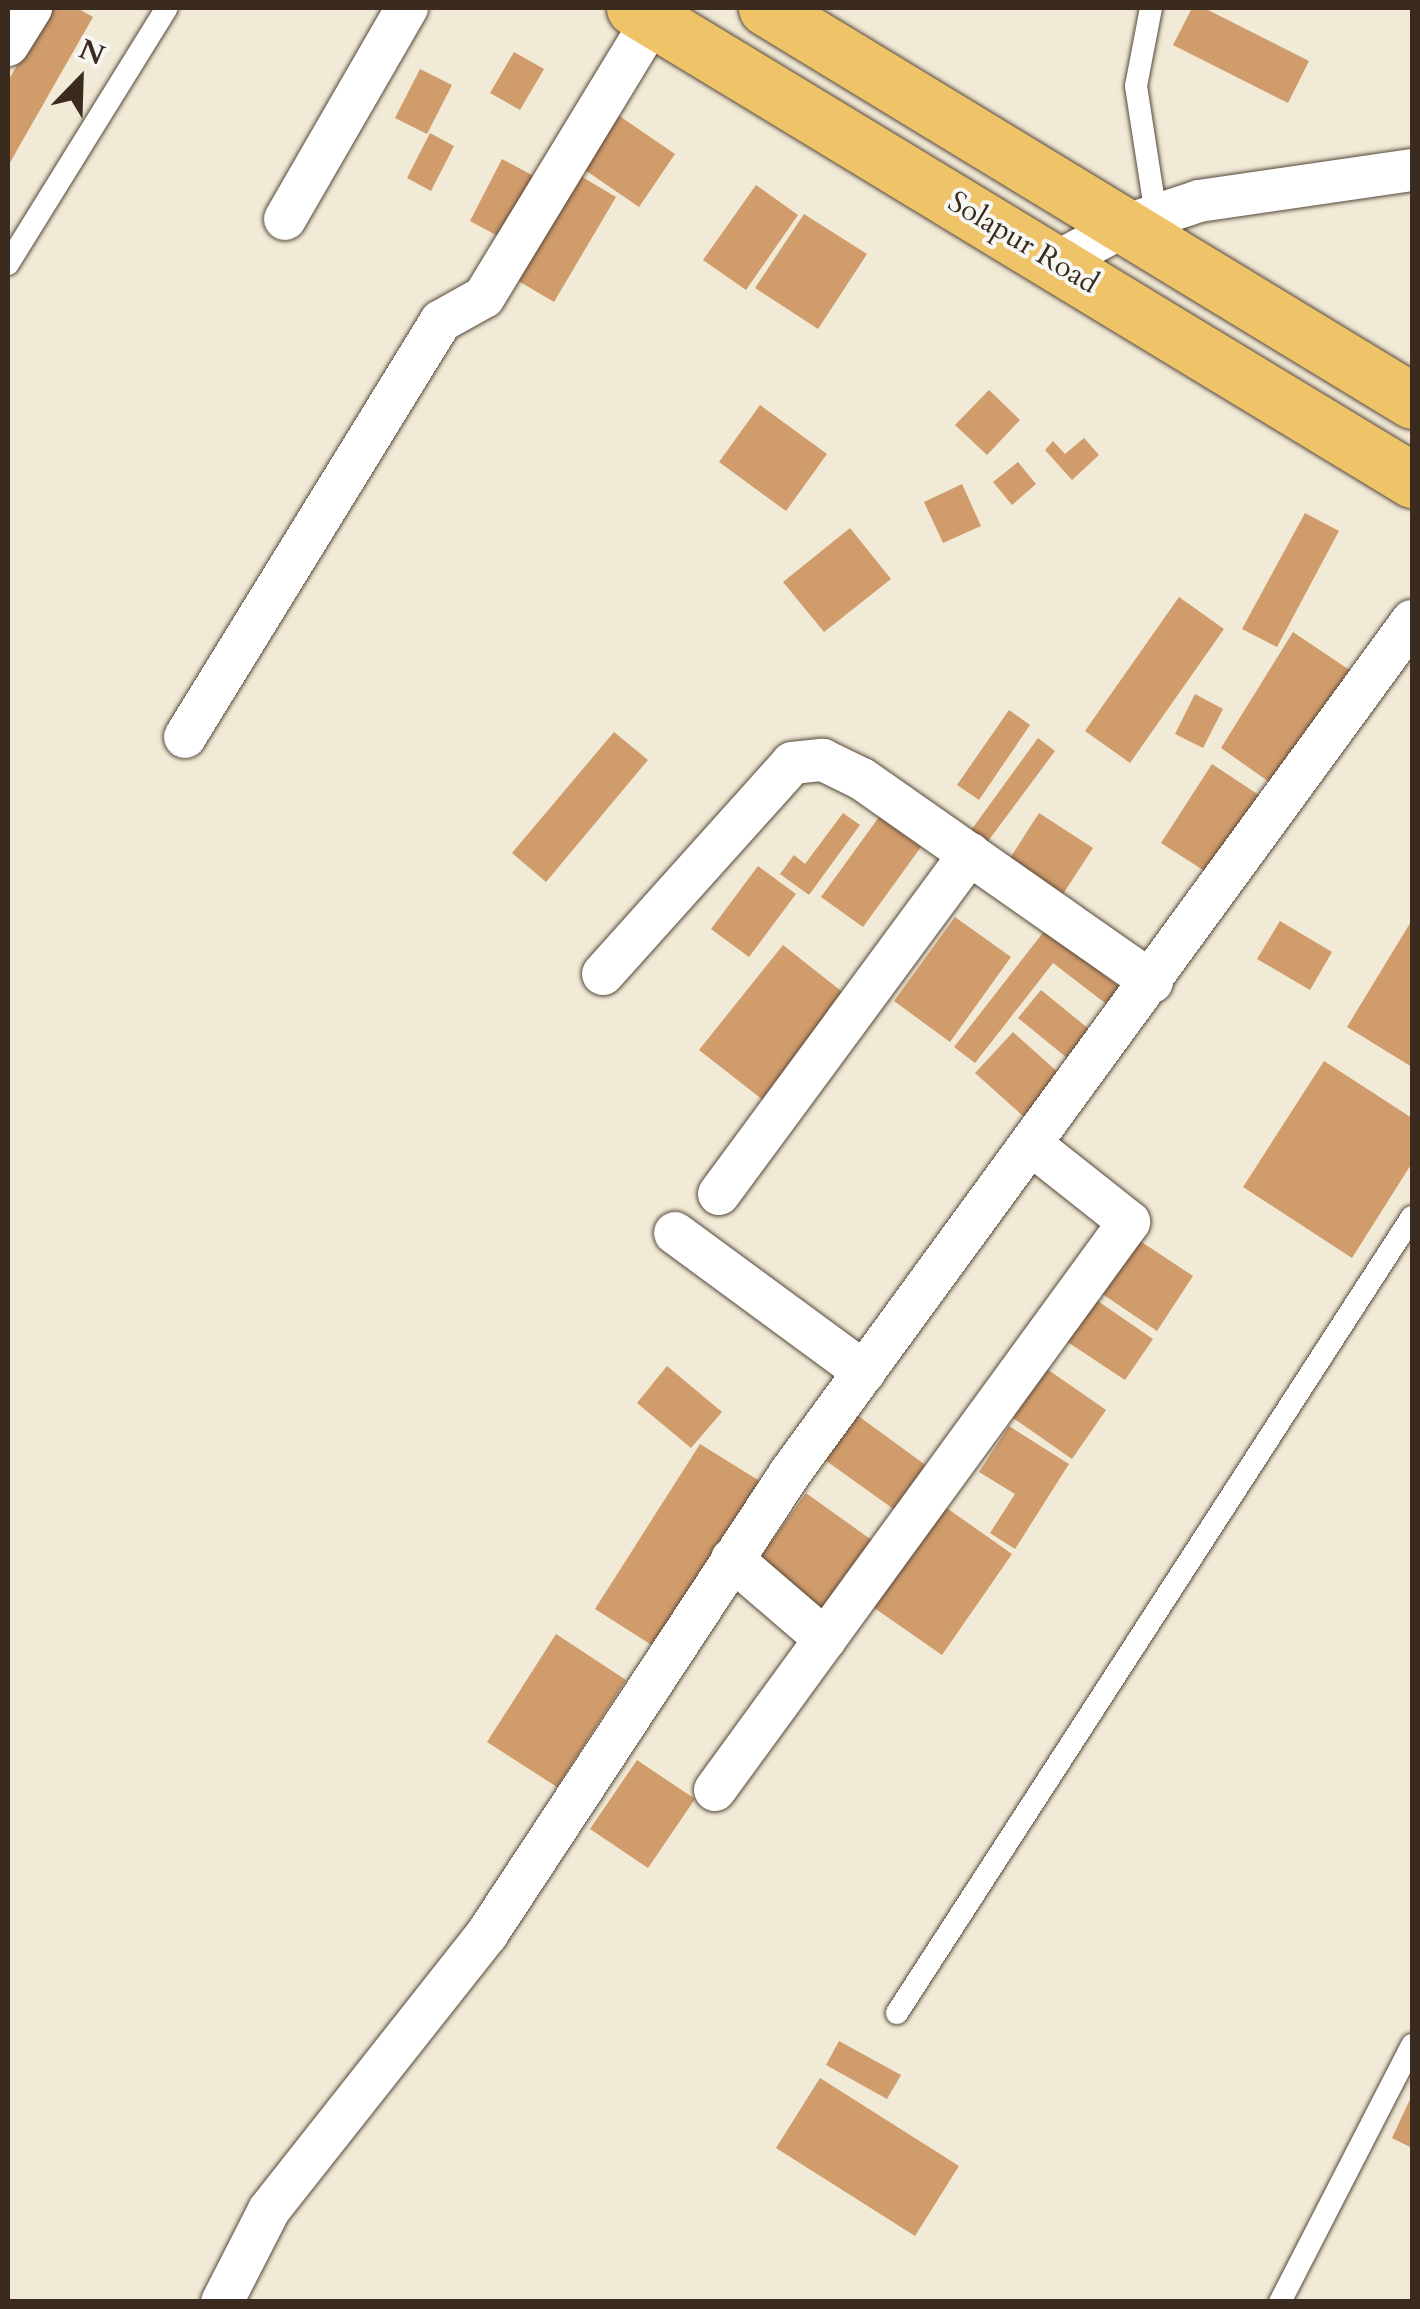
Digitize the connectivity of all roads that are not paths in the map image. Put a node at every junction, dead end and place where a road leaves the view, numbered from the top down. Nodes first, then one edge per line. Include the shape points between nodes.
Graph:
1 (31, 8) edge
2 (167, 8) edge
3 (407, 8) edge
4 (766, 8) edge
5 (1151, 8) edge
6 (644, 13) edge
7 (8, 45) edge
8 (1412, 170) edge
9 (284, 219) dead end
10 (1140, 221) junction
11 (1056, 263) junction
12 (8, 264) edge
13 (1399, 390) edge
14 (1412, 480) edge
15 (1412, 621) edge
16 (185, 737) dead end
17 (970, 853) junction
18 (604, 974) dead end
19 (1152, 982) junction
20 (1032, 1144) junction
21 (719, 1194) dead end
22 (1412, 1216) edge
23 (675, 1232) dead end
24 (864, 1372) junction
25 (732, 1559) junction
26 (825, 1639) junction
27 (714, 1790) dead end
28 (898, 2013) dead end
29 (1412, 2045) edge
30 (222, 2302) edge
31 (1280, 2302) edge

1 - 7 street
2 - 12 lane
3 - 9 street
4 - 10 highway
5 - 10 lane via 1136,86
6 - 11 highway, Solapur Road
6 - 16 street via 484,297 441,321
8 - 10 street via 1198,201
10 - 11 street
10 - 13 highway via 1273,316
11 - 14 highway, Solapur Road
15 - 19 street
17 - 18 street via 862,779 823,760 792,763
17 - 19 street
17 - 21 street
19 - 20 street
20 - 24 street
20 - 26 street via 1129,1222
22 - 28 lane
23 - 24 street
24 - 25 street
25 - 26 street
25 - 30 street via 487,1934 269,2210
26 - 27 street
29 - 31 lane

